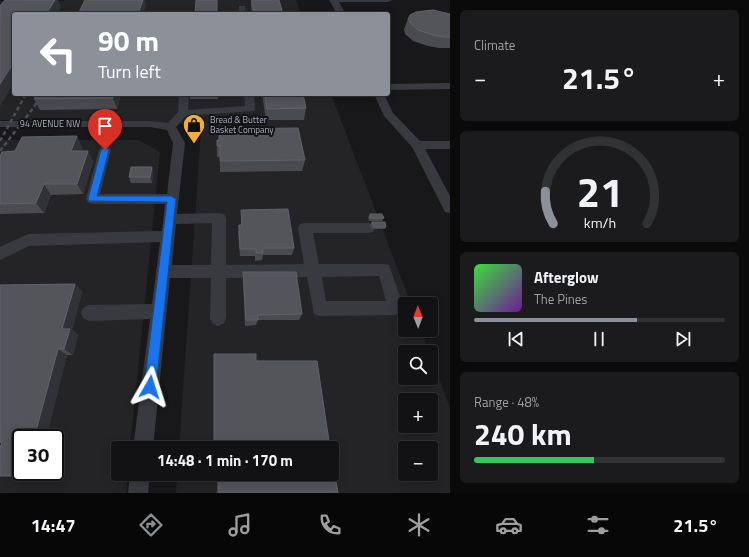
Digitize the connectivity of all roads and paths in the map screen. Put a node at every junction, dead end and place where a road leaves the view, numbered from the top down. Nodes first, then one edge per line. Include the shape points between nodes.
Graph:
1 (334, 0) edge
2 (388, 0) edge
3 (339, 12) edge
4 (450, 86) edge
5 (390, 87) edge
6 (184, 96) edge
7 (249, 96) edge
8 (380, 96) edge
9 (183, 113) junction
10 (0, 124) edge
11 (171, 128) junction
12 (417, 145) junction
13 (450, 145) edge
14 (105, 150) dead end
15 (171, 199) junction
16 (450, 208) edge
17 (169, 218) junction
18 (368, 228) dead end
19 (167, 236) junction
20 (0, 254) edge
21 (312, 269) junction
22 (218, 271) junction
23 (163, 272) junction
24 (159, 311) junction
25 (89, 313) dead end
26 (218, 318) dead end
27 (144, 441) edge
28 (139, 481) edge
29 (138, 493) edge

1 - 2 street
1 - 3 street
4 - 5 street
6 - 9 street
7 - 9 street via 250,109
8 - 12 street via 388,114
9 - 11 street
10 - 11 street, 94 AVENUE NW via 150,124
11 - 15 street via 179,142
12 - 13 street
12 - 16 street
14 - 15 street via 92,199
15 - 17 street
17 - 19 street
17 - 22 street via 219,218
18 - 21 street via 305,228
19 - 20 street via 28,240
19 - 23 street
21 - 21 street via 384,270 396,308 320,309
21 - 22 street
22 - 23 street
22 - 26 street
23 - 24 street
24 - 25 street
24 - 27 street
28 - 29 street

